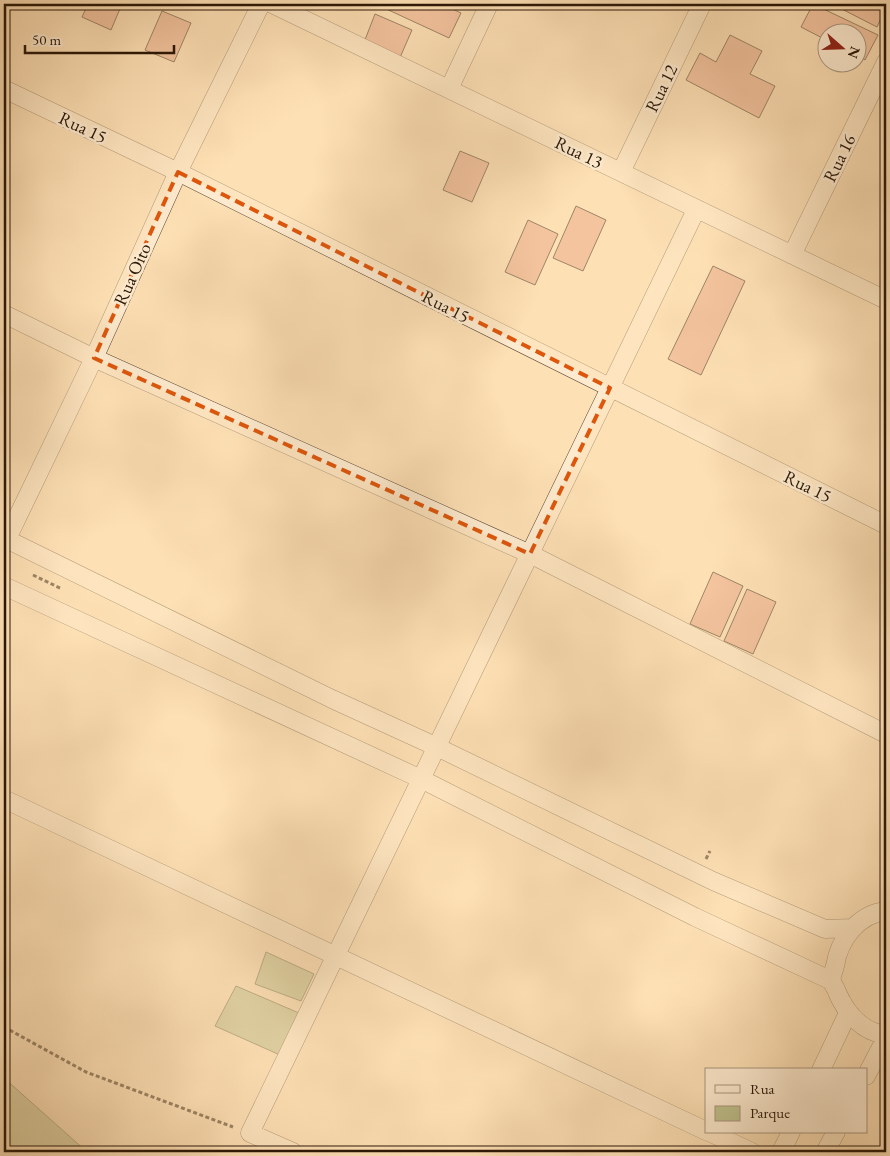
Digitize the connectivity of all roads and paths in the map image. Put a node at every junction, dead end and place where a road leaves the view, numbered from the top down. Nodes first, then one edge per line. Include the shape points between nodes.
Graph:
1 (261, 4) edge
2 (272, 4) edge
3 (489, 4) edge
4 (702, 4) edge
5 (886, 62) edge
6 (4, 89) edge
7 (449, 89) junction
8 (178, 172) junction
9 (621, 172) junction
10 (696, 210) junction
11 (792, 255) junction
12 (886, 300) edge
13 (4, 314) edge
14 (94, 358) junction
15 (610, 388) junction
16 (886, 525) edge
17 (5, 541) edge
18 (530, 554) junction
19 (4, 586) edge
20 (886, 734) edge
21 (437, 747) junction
22 (421, 779) junction
23 (4, 799) edge
24 (886, 911) edge
25 (853, 928) junction
26 (335, 956) junction
27 (832, 981) junction
28 (848, 1013) junction
29 (4, 1026) edge
30 (886, 1037) edge
31 (822, 1068) edge
32 (868, 1072) edge
33 (705, 1131) edge
34 (250, 1133) junction
35 (712, 1134) edge
36 (790, 1134) edge
37 (835, 1134) edge
38 (293, 1152) edge
39 (752, 1152) edge
40 (781, 1152) edge
41 (825, 1152) edge

1 - 8 street, Rua Oito
2 - 7 street, Rua 13
3 - 7 street
4 - 9 street, Rua 12
5 - 11 street, Rua 16
6 - 8 street, Rua 15
7 - 9 street, Rua 13
8 - 14 street, Rua Oito
8 - 15 street, Rua 15
9 - 10 street, Rua 13
10 - 11 street, Rua 13
10 - 15 street
11 - 12 street, Rua 13
13 - 14 street
14 - 17 street, Rua Oito
14 - 18 street
15 - 16 street, Rua 15
15 - 18 street
17 - 21 street
18 - 20 street
18 - 21 street
19 - 22 street
21 - 22 street
21 - 25 street via 699,874 808,922 825,929
22 - 26 street
22 - 27 street via 696,917
23 - 26 street
24 - 25 street via 867,917
25 - 27 street via 836,956
26 - 33 street
26 - 34 street
27 - 28 street
28 - 30 street via 865,1028
28 - 31 street
29 - 34 path via 86,1072
30 - 32 street
34 - 38 street
35 - 39 street
36 - 40 street
37 - 41 street

